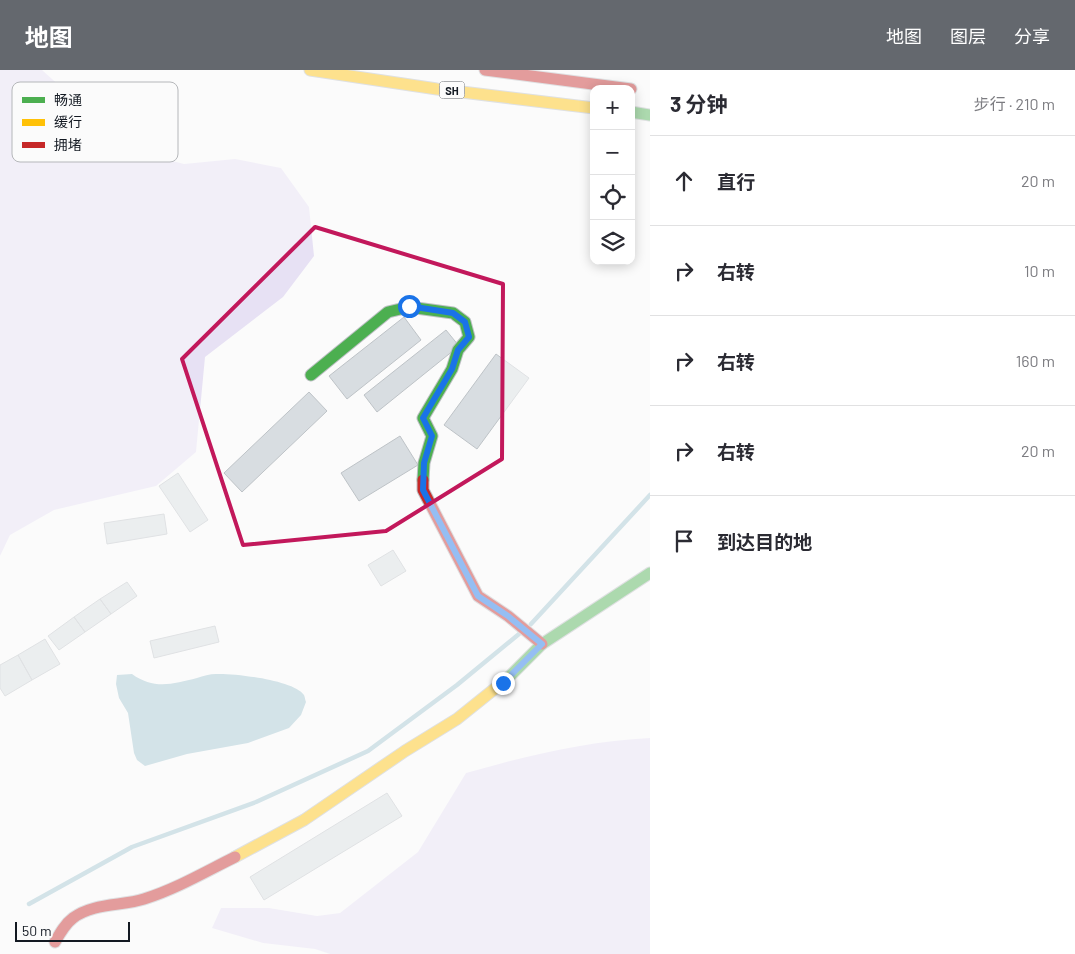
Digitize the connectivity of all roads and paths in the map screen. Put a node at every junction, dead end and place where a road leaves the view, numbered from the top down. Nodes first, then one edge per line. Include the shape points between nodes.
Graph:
1 (310, 70) edge
2 (485, 70) edge
3 (603, 85) edge
4 (590, 108) edge
5 (635, 113) edge
6 (650, 115) edge
7 (311, 375) dead end
8 (650, 573) edge
9 (539, 642) junction
10 (55, 942) dead end

1 - 4 main road, SH
2 - 3 main road
5 - 6 main road
7 - 9 main road via 388,312 409,306 453,313 465,322 469,337 458,350 452,369 423,418 432,436 424,463 423,490 478,596
8 - 9 main road
9 - 10 main road via 503,683 457,719 304,820 175,888 142,900 96,908 74,917

